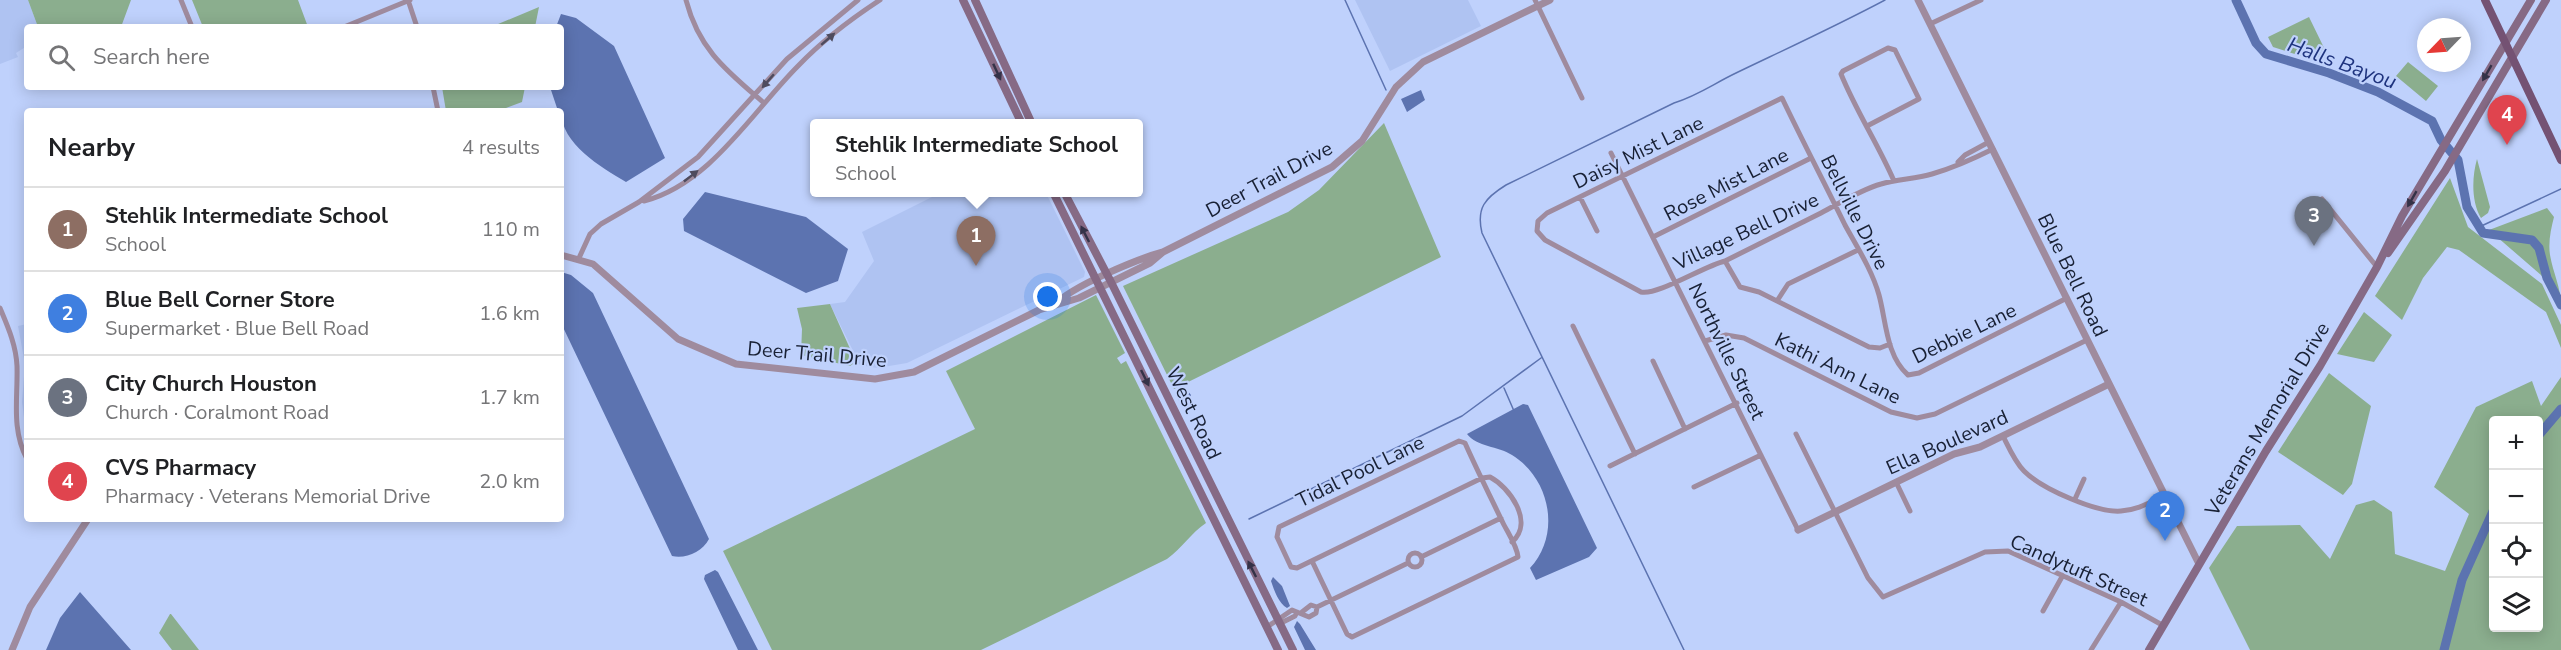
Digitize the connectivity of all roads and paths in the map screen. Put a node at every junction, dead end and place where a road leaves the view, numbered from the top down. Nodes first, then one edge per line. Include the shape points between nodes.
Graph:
1 (181, 0) edge
2 (409, 0) edge
3 (686, 0) edge
4 (858, 0) edge
5 (880, 0) edge
6 (963, 0) edge
7 (975, 0) edge
8 (1550, 0) edge
9 (1918, 0) edge
10 (1981, 0) edge
11 (2485, 0) edge
12 (2531, 0) edge
13 (2546, 0) edge
14 (1536, 3) edge
15 (191, 24) edge
16 (351, 24) edge
17 (416, 24) edge
18 (1930, 24) junction
19 (995, 40) junction
20 (2505, 42) junction
21 (985, 45) junction
22 (2511, 56) junction
23 (787, 59) junction
24 (797, 67) junction
25 (434, 90) edge
26 (755, 95) junction
27 (1582, 98) dead end
28 (1782, 98) joint
29 (764, 103) junction
30 (437, 108) edge
31 (1020, 119) edge
32 (1030, 119) edge
33 (1867, 126) junction
34 (1991, 146) junction
35 (1611, 153) dead end
36 (1811, 158) junction
37 (2561, 160) edge
38 (1623, 176) junction
39 (1894, 181) junction
40 (1056, 197) edge
41 (1063, 197) edge
42 (1066, 197) edge
43 (1580, 197) junction
44 (2322, 199) dead end
45 (639, 202) junction
46 (1058, 202) junction
47 (1835, 205) junction
48 (1597, 231) dead end
49 (1653, 237) junction
50 (1553, 245) joint
51 (1858, 250) junction
52 (564, 256) edge
53 (579, 258) junction
54 (1725, 261) junction
55 (2377, 267) junction
56 (1109, 279) junction
57 (1675, 281) junction
58 (1099, 284) junction
59 (2067, 298) junction
60 (1777, 301) junction
61 (0, 308) edge
62 (1573, 326) dead end
63 (2087, 340) junction
64 (1705, 341) junction
65 (1890, 344) junction
66 (1144, 348) junction
67 (1133, 354) junction
68 (1653, 361) dead end
69 (2109, 384) junction
70 (1737, 403) junction
71 (1685, 429) junction
72 (1796, 434) dead end
73 (2003, 436) junction
74 (24, 451) edge
75 (1635, 454) junction
76 (1761, 455) junction
77 (1610, 466) dead end
78 (1482, 478) junction
79 (2084, 479) dead end
80 (1896, 482) junction
81 (1211, 486) junction
82 (1694, 487) dead end
83 (1201, 491) junction
84 (2165, 496) junction
85 (2075, 499) junction
86 (1910, 510) dead end
87 (1835, 511) junction
88 (1501, 518) junction
89 (85, 522) edge
90 (1798, 530) joint
91 (1512, 542) junction
92 (1242, 550) junction
93 (1233, 555) junction
94 (1421, 557) junction
95 (1312, 561) junction
96 (1408, 563) junction
97 (2199, 564) junction
98 (2063, 575) junction
99 (1331, 601) junction
100 (2121, 602) junction
101 (2043, 611) dead end
102 (1279, 620) junction
103 (1267, 627) junction
104 (2164, 627) junction
105 (12, 650) edge
106 (1278, 650) edge
107 (1293, 650) edge
108 (2091, 650) edge
109 (2149, 650) edge

1 - 15 street
2 - 16 street
2 - 17 street
3 - 26 street via 705,47
4 - 23 street
24 -> 5 street via 850,20
6 - 21 main road
7 - 19 main road
8 - 14 street, Deer Trail Drive
9 - 18 street, Blue Bell Road
10 - 18 street
11 - 20 main road
12 - 20 main road, Veterans Memorial Drive
13 - 22 main road, Veterans Memorial Drive
14 - 27 street
14 - 56 street, Deer Trail Drive via 1424,62 1396,87 1362,141 1332,167 1163,252 1146,256
18 - 34 street, Blue Bell Road
19 - 21 main road
19 - 32 main road
20 - 22 main road
20 -> 55 main road, Veterans Memorial Drive via 2402,216
21 -> 31 main road
22 - 37 main road
22 - 55 main road, Veterans Memorial Drive via 2445,171
23 - 24 street
23 -> 26 street
24 - 29 street
25 - 30 street
26 - 29 street
26 - 45 street via 713,143
28 - 36 street, Bellville Drive
28 - 38 street, Daisy Mist Lane
45 -> 29 street via 672,190 720,154
33 - 33 street via 1841,74 1887,48 1894,50 1919,99
33 - 39 street
34 - 39 street, Village Bell Drive via 1969,161 1932,174
34 - 59 street, Blue Bell Road
35 - 38 street, Northville Street
36 - 47 street, Bellville Drive
36 - 49 street, Rose Mist Lane
38 - 43 street, Daisy Mist Lane
38 - 49 street, Northville Street
39 - 47 street, Village Bell Drive
40 - 46 main road, West Road
41 - 46 main road
56 -> 42 main road, West Road
43 - 48 street
43 - 50 street, Daisy Mist Lane via 1538,221 1540,236
44 - 55 street
45 - 53 street via 590,234
46 - 58 main road, West Road
47 - 51 street, Bellville Drive
47 - 54 street, Village Bell Drive
49 - 57 street, Northville Street
50 - 57 street, Village Bell Drive via 1641,292 1652,293
51 - 60 street via 1788,284
51 - 65 street, Bellville Drive via 1877,289
52 - 53 street, Deer Trail Drive
53 - 58 street, Deer Trail Drive via 593,264 678,339 736,364 867,378 888,379 914,372 1053,306 1060,299
54 - 57 street, Village Bell Drive via 1709,264
54 - 60 street via 1740,287
55 - 97 main road, Veterans Memorial Drive
56 - 58 street, Deer Trail Drive
56 - 66 main road, West Road
57 - 64 street, Northville Street
58 - 67 main road, West Road
59 - 63 street, Blue Bell Road
59 - 65 street, Debbie Lane via 1912,376 1905,373
60 - 65 street via 1869,346 1880,348
61 - 74 street via 13,337 18,435
62 - 75 street
63 - 64 street, Kathi Ann Lane via 1935,414 1917,418 1891,412 1744,338 1726,335
63 - 69 street, Blue Bell Road
64 - 70 street, Northville Street
66 - 67 main road
66 - 81 main road, West Road
67 -> 83 main road, West Road
68 - 71 street
69 - 73 street, Ella Boulevard
69 - 84 street, Blue Bell Road
70 - 71 street
70 - 76 street, Northville Street
71 - 75 street
72 - 87 street
73 - 80 street, Ella Boulevard
73 - 85 street via 2027,474
75 - 77 street
76 - 82 street
76 - 90 street, Northville Street
78 - 88 street
78 - 91 street via 1490,477 1501,483 1514,499 1520,522 1517,538
78 - 95 street
78 - 95 street, Tidal Pool Lane via 1465,443 1459,441 1290,522 1277,532 1294,568
79 - 85 street
80 - 86 street
80 - 87 street, Ella Boulevard
81 - 83 main road
81 - 92 main road, West Road
83 - 93 main road, West Road
84 - 85 street via 2119,512
84 - 97 street, Blue Bell Road
87 - 90 street, Ella Boulevard
87 - 98 street, Candytuft Street via 1873,588 1883,597 1997,550
88 - 91 street
88 - 94 street
89 - 105 street via 30,607
91 - 99 street via 1518,557 1356,637 1347,634
92 - 93 main road
102 -> 92 main road, West Road
93 - 103 main road, West Road
94 - 96 street via 1411,554
94 - 96 street via 1418,567
95 - 99 street
96 - 99 street
97 - 104 main road, Veterans Memorial Drive
98 - 100 street, Candytuft Street
98 - 101 street
99 - 102 street via 1317,607 1311,604 1300,612 1292,610
100 - 104 street, Candytuft Street
100 - 108 street
102 - 103 street
102 - 107 main road, West Road
103 - 106 main road, West Road
104 - 109 main road, Veterans Memorial Drive

